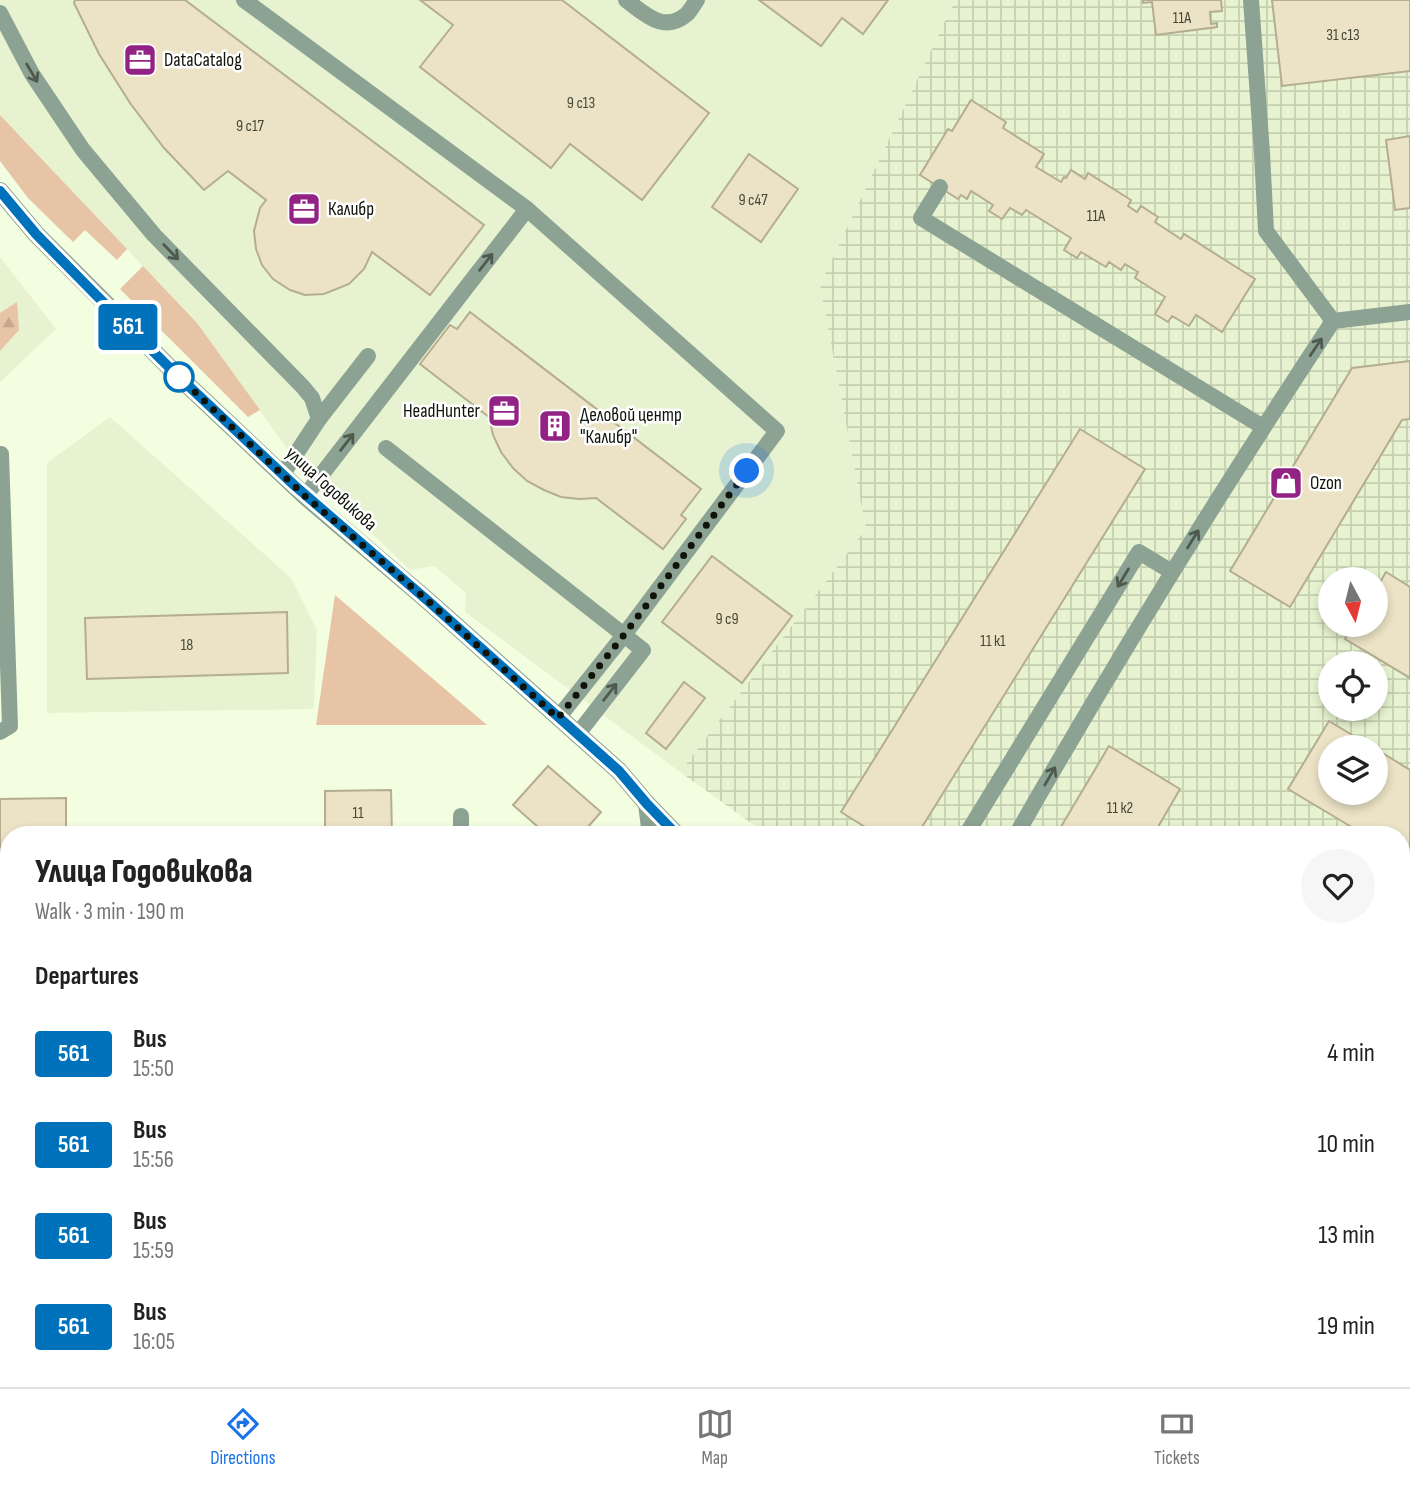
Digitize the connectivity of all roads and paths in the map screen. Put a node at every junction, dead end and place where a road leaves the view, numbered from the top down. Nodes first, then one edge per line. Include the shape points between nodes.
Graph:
1 (244, 0) edge
2 (626, 0) edge
3 (697, 0) edge
4 (1251, 0) edge
5 (0, 13) edge
6 (940, 187) dead end
7 (0, 191) edge
8 (527, 209) junction
9 (1410, 312) edge
10 (1333, 321) junction
11 (368, 356) dead end
12 (318, 419) junction
13 (1263, 428) junction
14 (386, 448) dead end
15 (0, 454) edge
16 (282, 475) junction
17 (305, 496) junction
18 (1172, 572) junction
19 (624, 635) junction
20 (558, 718) junction
21 (0, 732) edge
22 (577, 735) junction
23 (647, 804) junction
24 (461, 816) dead end
25 (461, 826) edge
26 (650, 826) edge
27 (668, 826) edge
28 (972, 826) edge
29 (1021, 826) edge

1 - 8 lane
2 - 3 lane via 653,20 670,23 686,15
4 - 10 lane via 1266,231
5 -> 12 lane via 32,74 83,150 155,235 303,387
6 - 13 lane via 921,218
7 - 16 street, улица Годовикова via 96,295
17 -> 8 lane
8 - 19 lane via 777,430
9 - 10 lane
13 -> 10 lane
11 - 12 lane
12 - 16 lane
18 -> 13 lane
14 - 19 lane
15 - 21 lane via 10,726
16 - 17 street, улица Годовикова
17 - 20 street, улица Годовикова
18 -> 28 lane via 1139,552
29 -> 18 lane
19 - 20 lane
22 -> 19 lane via 643,650
20 - 22 street, улица Годовикова
22 - 23 street, улица Годовикова via 619,771
23 - 26 street
23 - 27 street, улица Годовикова
24 - 25 lane

